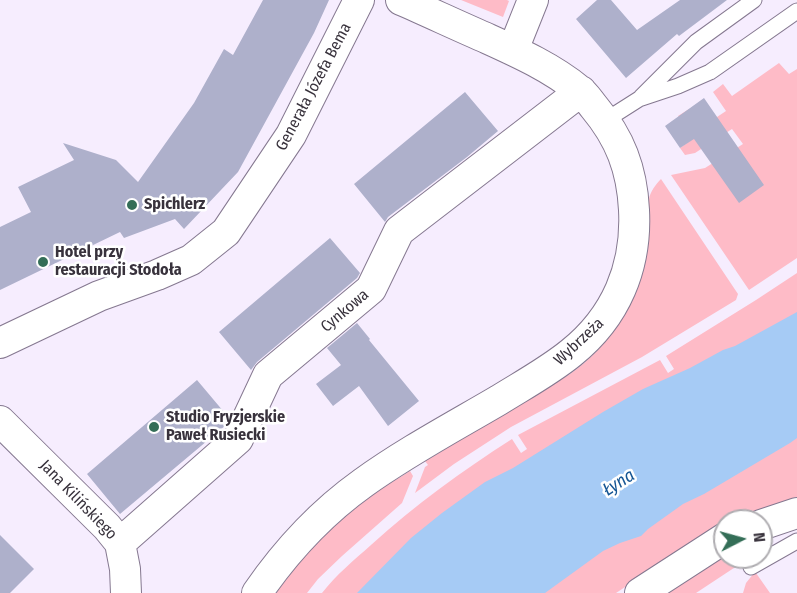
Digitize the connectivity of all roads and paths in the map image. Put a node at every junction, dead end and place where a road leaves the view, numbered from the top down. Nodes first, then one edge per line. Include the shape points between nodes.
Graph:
1 (359, 0) edge
2 (401, 0) edge
3 (533, 0) edge
4 (754, 0) edge
5 (797, 11) edge
6 (513, 50) junction
7 (580, 91) junction
8 (639, 99) junction
9 (606, 120) junction
10 (0, 343) edge
11 (0, 421) edge
12 (796, 524) edge
13 (773, 525) edge
14 (120, 543) junction
15 (713, 546) edge
16 (773, 546) edge
17 (126, 593) edge
18 (257, 593) edge
19 (640, 593) edge

1 - 10 street, Generała Józefa Bema via 291,135 226,232 191,260 99,296
2 - 6 street, Wybrzeża
3 - 6 street
4 - 8 lane via 696,42
5 - 8 lane via 710,72
6 - 7 street, Wybrzeża
7 - 9 street, Wybrzeża
7 - 14 street, Cynkowa via 399,231 371,289 268,375 238,439
8 - 9 lane
9 - 18 street, Wybrzeża via 630,172 635,225 627,272 612,308 572,353 543,374 410,453 336,503 301,537
11 - 14 street, Jana Kilińskiego
12 - 13 street
12 - 16 lane
14 - 17 street, Jana Kilińskiego
15 - 19 street

